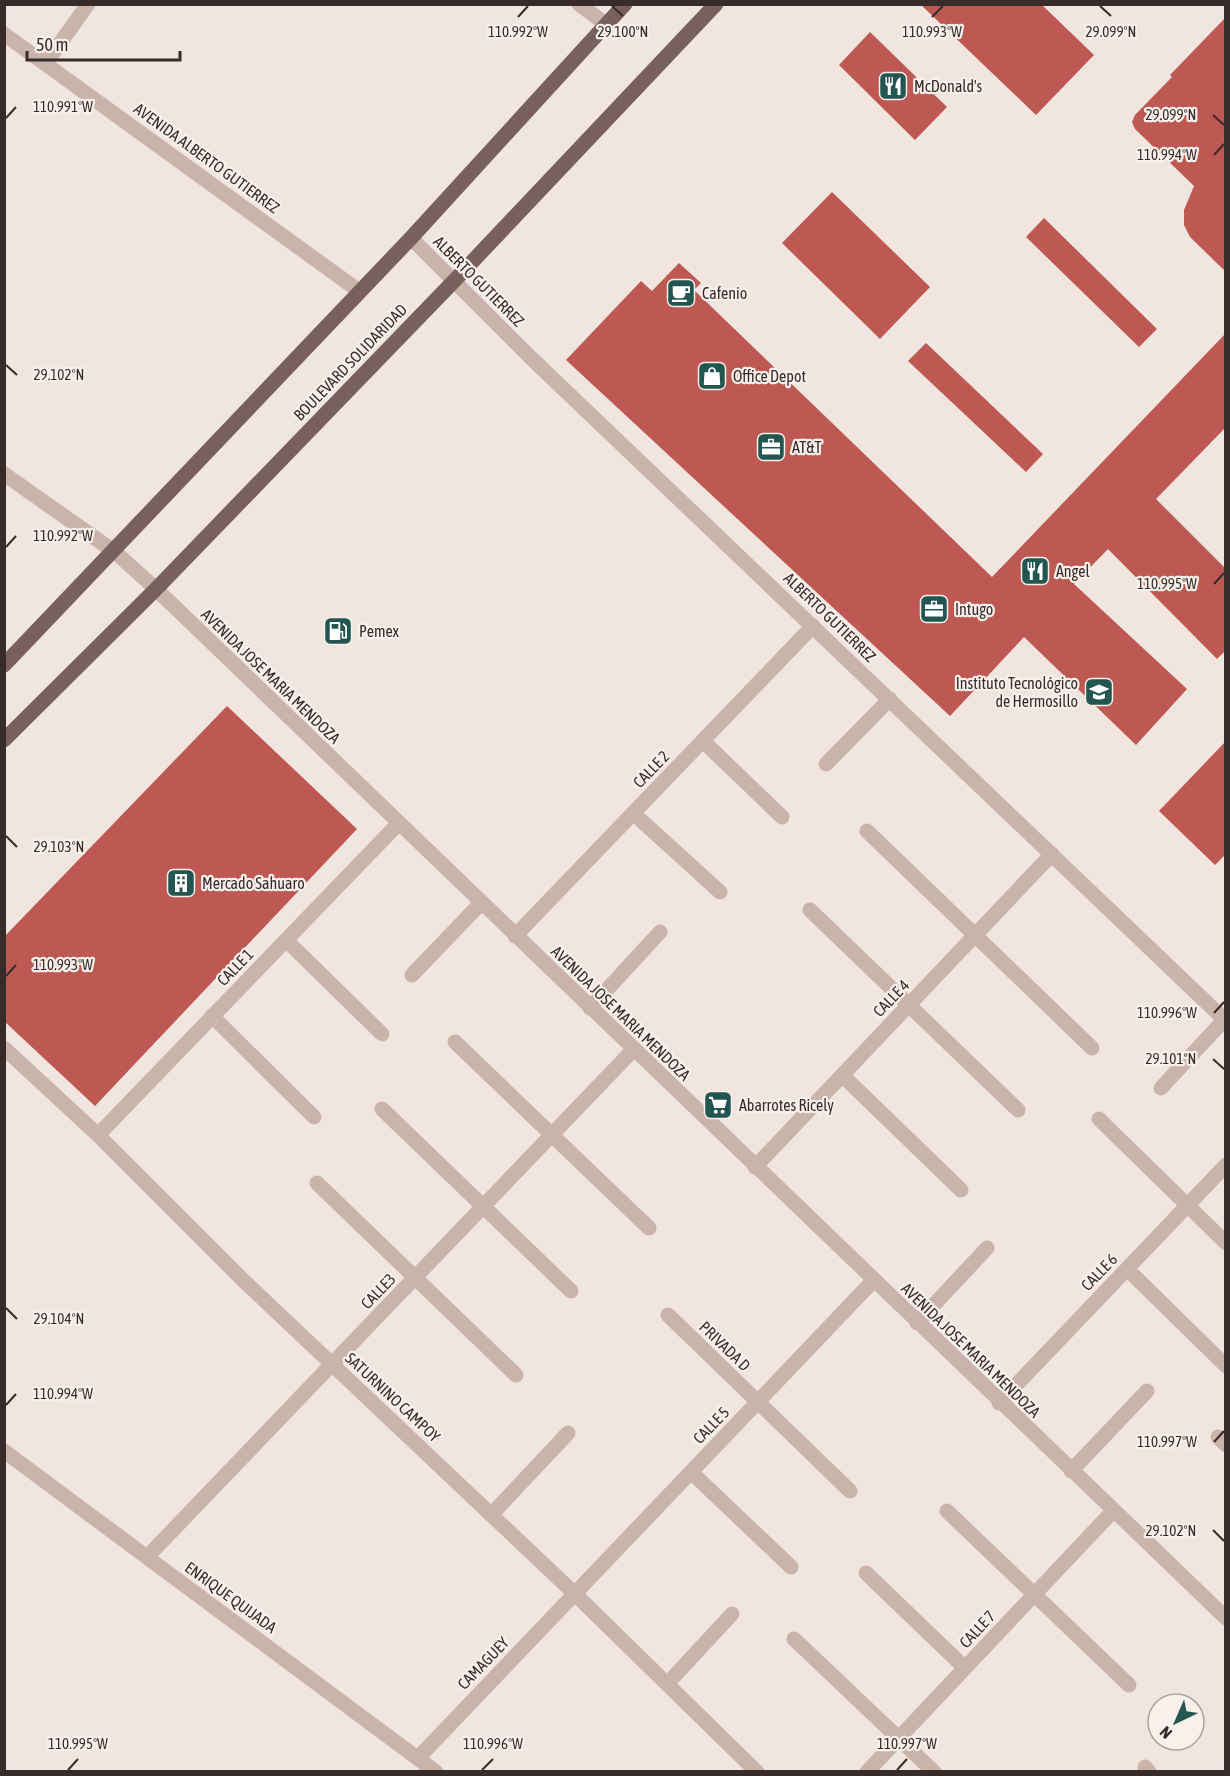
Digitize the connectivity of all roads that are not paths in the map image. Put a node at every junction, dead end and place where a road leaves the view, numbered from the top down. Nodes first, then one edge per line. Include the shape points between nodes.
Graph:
1 (87, 4) edge
2 (579, 4) edge
3 (626, 4) edge
4 (716, 4) edge
5 (607, 25) junction
6 (4, 34) edge
7 (46, 63) junction
8 (411, 238) junction
9 (453, 282) junction
10 (358, 291) junction
11 (4, 474) edge
12 (115, 552) junction
13 (156, 589) junction
14 (813, 626) junction
15 (4, 665) edge
16 (890, 699) junction
17 (4, 740) edge
18 (703, 741) junction
19 (826, 764) dead end
20 (633, 813) junction
21 (782, 817) dead end
22 (398, 824) junction
23 (867, 831) dead end
24 (1052, 854) junction
25 (720, 892) dead end
26 (481, 903) junction
27 (810, 910) dead end
28 (660, 933) dead end
29 (976, 935) junction
30 (515, 936) junction
31 (286, 940) junction
32 (412, 975) dead end
33 (909, 1004) junction
34 (590, 1008) junction
35 (212, 1016) junction
36 (1225, 1020) edge
37 (382, 1034) dead end
38 (455, 1042) dead end
39 (4, 1048) edge
40 (1092, 1048) dead end
41 (634, 1049) junction
42 (842, 1076) junction
43 (1161, 1088) dead end
44 (382, 1110) dead end
45 (1018, 1110) dead end
46 (314, 1117) dead end
47 (1099, 1119) dead end
48 (98, 1135) junction
49 (552, 1135) junction
50 (1226, 1165) edge
51 (755, 1167) junction
52 (317, 1183) dead end
53 (961, 1190) dead end
54 (1187, 1205) junction
55 (483, 1207) junction
56 (649, 1228) dead end
57 (1226, 1243) edge
58 (987, 1248) dead end
59 (1126, 1269) junction
60 (415, 1278) junction
61 (873, 1281) junction
62 (571, 1292) dead end
63 (668, 1315) dead end
64 (917, 1323) junction
65 (332, 1365) junction
66 (1226, 1366) edge
67 (516, 1375) dead end
68 (1147, 1391) dead end
69 (757, 1403) junction
70 (999, 1403) junction
71 (568, 1433) dead end
72 (4, 1451) edge
73 (1071, 1471) junction
74 (691, 1472) junction
75 (850, 1491) dead end
76 (947, 1510) dead end
77 (1113, 1511) junction
78 (491, 1515) junction
79 (147, 1557) junction
80 (791, 1567) dead end
81 (866, 1573) dead end
82 (575, 1594) junction
83 (1035, 1594) junction
84 (732, 1614) dead end
85 (1226, 1618) edge
86 (795, 1639) dead end
87 (965, 1668) junction
88 (667, 1684) junction
89 (1129, 1685) dead end
90 (899, 1738) junction
91 (418, 1758) junction
92 (436, 1772) edge
93 (757, 1772) edge
94 (867, 1772) edge
95 (934, 1772) edge

1 - 7 street
2 - 5 street
3 - 5 main road
4 - 9 main road, BOULEVARD SOLIDARIDAD
5 - 8 main road
6 - 7 street, AVENIDA ALBERTO GUTIERREZ
7 - 10 street, AVENIDA ALBERTO GUTIERREZ
8 - 9 street, ALBERTO GUTIERREZ
8 - 10 main road
9 - 13 main road, BOULEVARD SOLIDARIDAD
9 - 14 street, ALBERTO GUTIERREZ
10 - 12 main road
11 - 12 street, AVENIDA JOSE MARIA MENDOZA
12 - 13 street, AVENIDA JOSE MARIA MENDOZA
12 - 15 main road
13 - 17 main road, BOULEVARD SOLIDARIDAD
13 - 22 street, AVENIDA JOSE MARIA MENDOZA
14 - 16 street, ALBERTO GUTIERREZ
14 - 18 street, CALLE 2
16 - 19 street
16 - 24 street, ALBERTO GUTIERREZ
18 - 20 street, CALLE 2
18 - 21 street
20 - 25 street
20 - 30 street, CALLE 2
22 - 26 street, AVENIDA JOSE MARIA MENDOZA
22 - 31 street, CALLE 1
23 - 29 street
24 - 29 street, CALLE 4
24 - 36 street, ALBERTO GUTIERREZ
26 - 30 street, AVENIDA JOSE MARIA MENDOZA
26 - 32 street
27 - 33 street
28 - 34 street
29 - 33 street, CALLE 4
29 - 40 street
30 - 34 street, AVENIDA JOSE MARIA MENDOZA
31 - 35 street, CALLE 1
31 - 37 street
33 - 42 street, CALLE 4
33 - 45 street
34 - 41 street, AVENIDA JOSE MARIA MENDOZA
35 - 46 street
35 - 48 street, CALLE 1
36 - 43 street
38 - 49 street
39 - 48 street, SATURNINO CAMPOY
41 - 49 street, CALLE3
41 - 51 street, AVENIDA JOSE MARIA MENDOZA
42 - 51 street, CALLE 4
42 - 53 street
44 - 55 street
47 - 54 street
48 - 65 street, SATURNINO CAMPOY
49 - 55 street, CALLE3
49 - 56 street
50 - 54 street, CALLE 6
51 - 61 street, AVENIDA JOSE MARIA MENDOZA
52 - 60 street
54 - 57 street
54 - 59 street, CALLE 6
55 - 60 street, CALLE3
55 - 62 street
58 - 64 street
59 - 66 street
59 - 70 street, CALLE 6
60 - 65 street, CALLE3
60 - 67 street
61 - 64 street, AVENIDA JOSE MARIA MENDOZA
61 - 69 street, CALLE 5
63 - 69 street, PRIVADA D
64 - 70 street, AVENIDA JOSE MARIA MENDOZA
65 - 78 street, SATURNINO CAMPOY
65 - 79 street, CALLE3
68 - 73 street
69 - 74 street, CALLE 5
69 - 75 street, PRIVADA D
70 - 73 street, AVENIDA JOSE MARIA MENDOZA
71 - 78 street
72 - 79 street, ENRIQUE QUIJADA
73 - 77 street, AVENIDA JOSE MARIA MENDOZA
74 - 80 street
74 - 82 street, CALLE 5
76 - 83 street
77 - 83 street, CALLE 7
77 - 85 street, AVENIDA JOSE MARIA MENDOZA
78 - 82 street, SATURNINO CAMPOY
79 - 91 street, ENRIQUE QUIJADA
81 - 87 street
82 - 88 street, SATURNINO CAMPOY
82 - 91 street, CAMAGUEY
83 - 87 street, CALLE 7
83 - 89 street
84 - 88 street
86 - 90 street
87 - 90 street, CALLE 7
88 - 93 street, SATURNINO CAMPOY
90 - 94 street, CALLE 7
90 - 95 street
91 - 92 street, ENRIQUE QUIJADA

